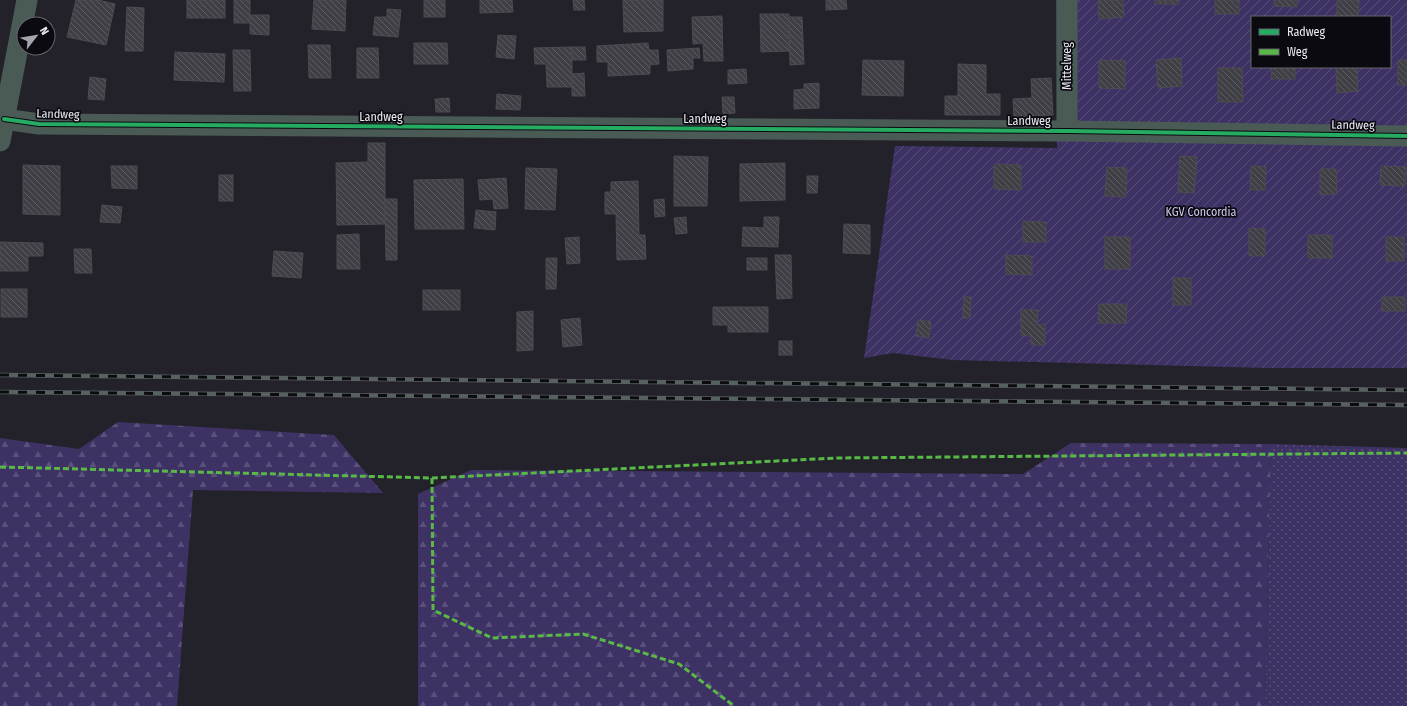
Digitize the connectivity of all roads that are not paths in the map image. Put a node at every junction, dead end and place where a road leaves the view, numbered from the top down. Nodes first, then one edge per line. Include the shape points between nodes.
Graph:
1 (27, 0) edge
2 (1067, 0) edge
3 (4, 119) junction
4 (1067, 132) junction
5 (1407, 136) edge
6 (0, 140) edge

1 - 3 street
2 - 4 street, Mittelweg
3 - 4 street, Landweg via 39,124
3 - 6 street
4 - 5 street, Landweg

